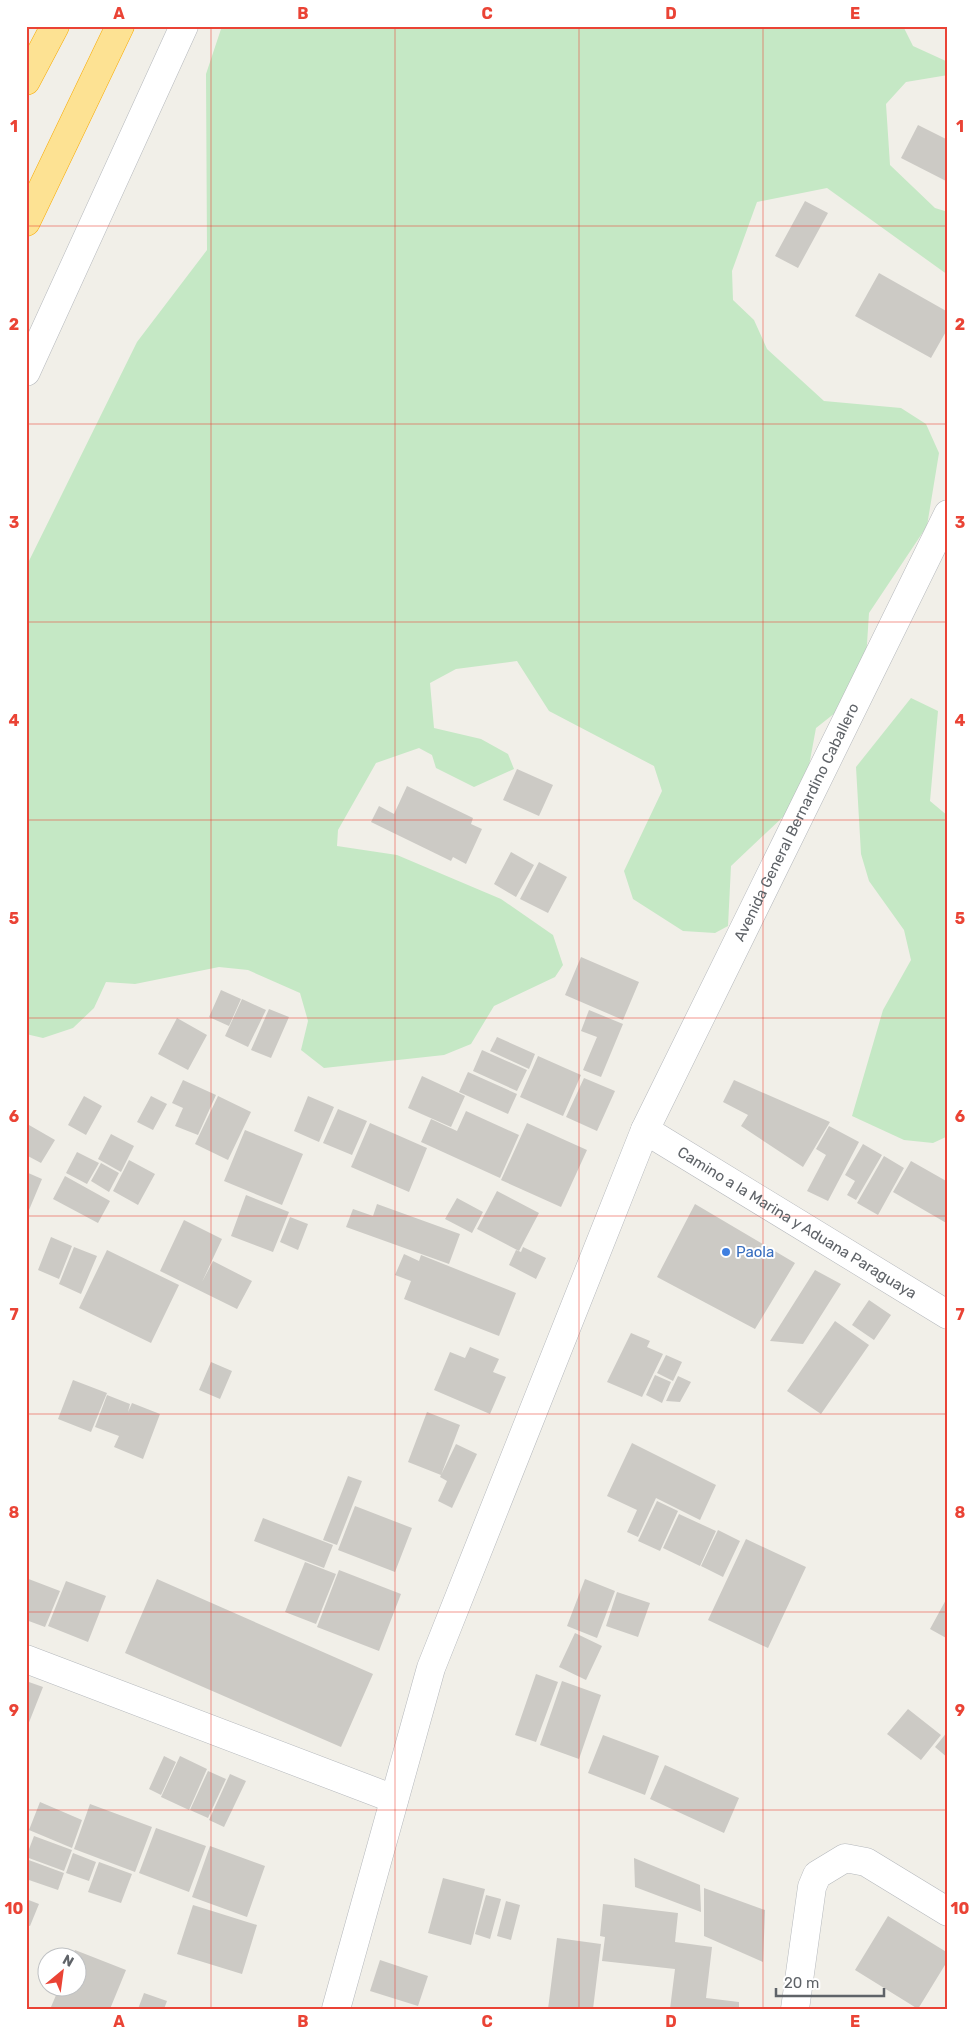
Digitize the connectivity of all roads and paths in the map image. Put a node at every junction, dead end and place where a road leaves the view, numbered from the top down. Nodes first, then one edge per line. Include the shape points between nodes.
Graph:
1 (55, 26) edge
2 (120, 26) edge
3 (184, 26) edge
4 (26, 81) edge
5 (26, 222) edge
6 (26, 372) edge
7 (948, 514) edge
8 (645, 1130) junction
9 (948, 1315) edge
10 (26, 1659) edge
11 (394, 1799) junction
12 (948, 1912) edge
13 (336, 2009) edge
14 (794, 2009) edge

1 - 4 highway
2 - 5 highway
3 - 6 street
7 - 8 street, Avenida General Bernardino Caballero
8 - 9 street, Camino a la Marina y Aduana Paraguaya
8 - 11 street, Avenida General Bernardino Caballero via 431,1668
10 - 11 street
11 - 13 street, Avenida General Bernardino Caballero
12 - 14 street via 866,1862 845,1858 830,1866 817,1875 812,1887

